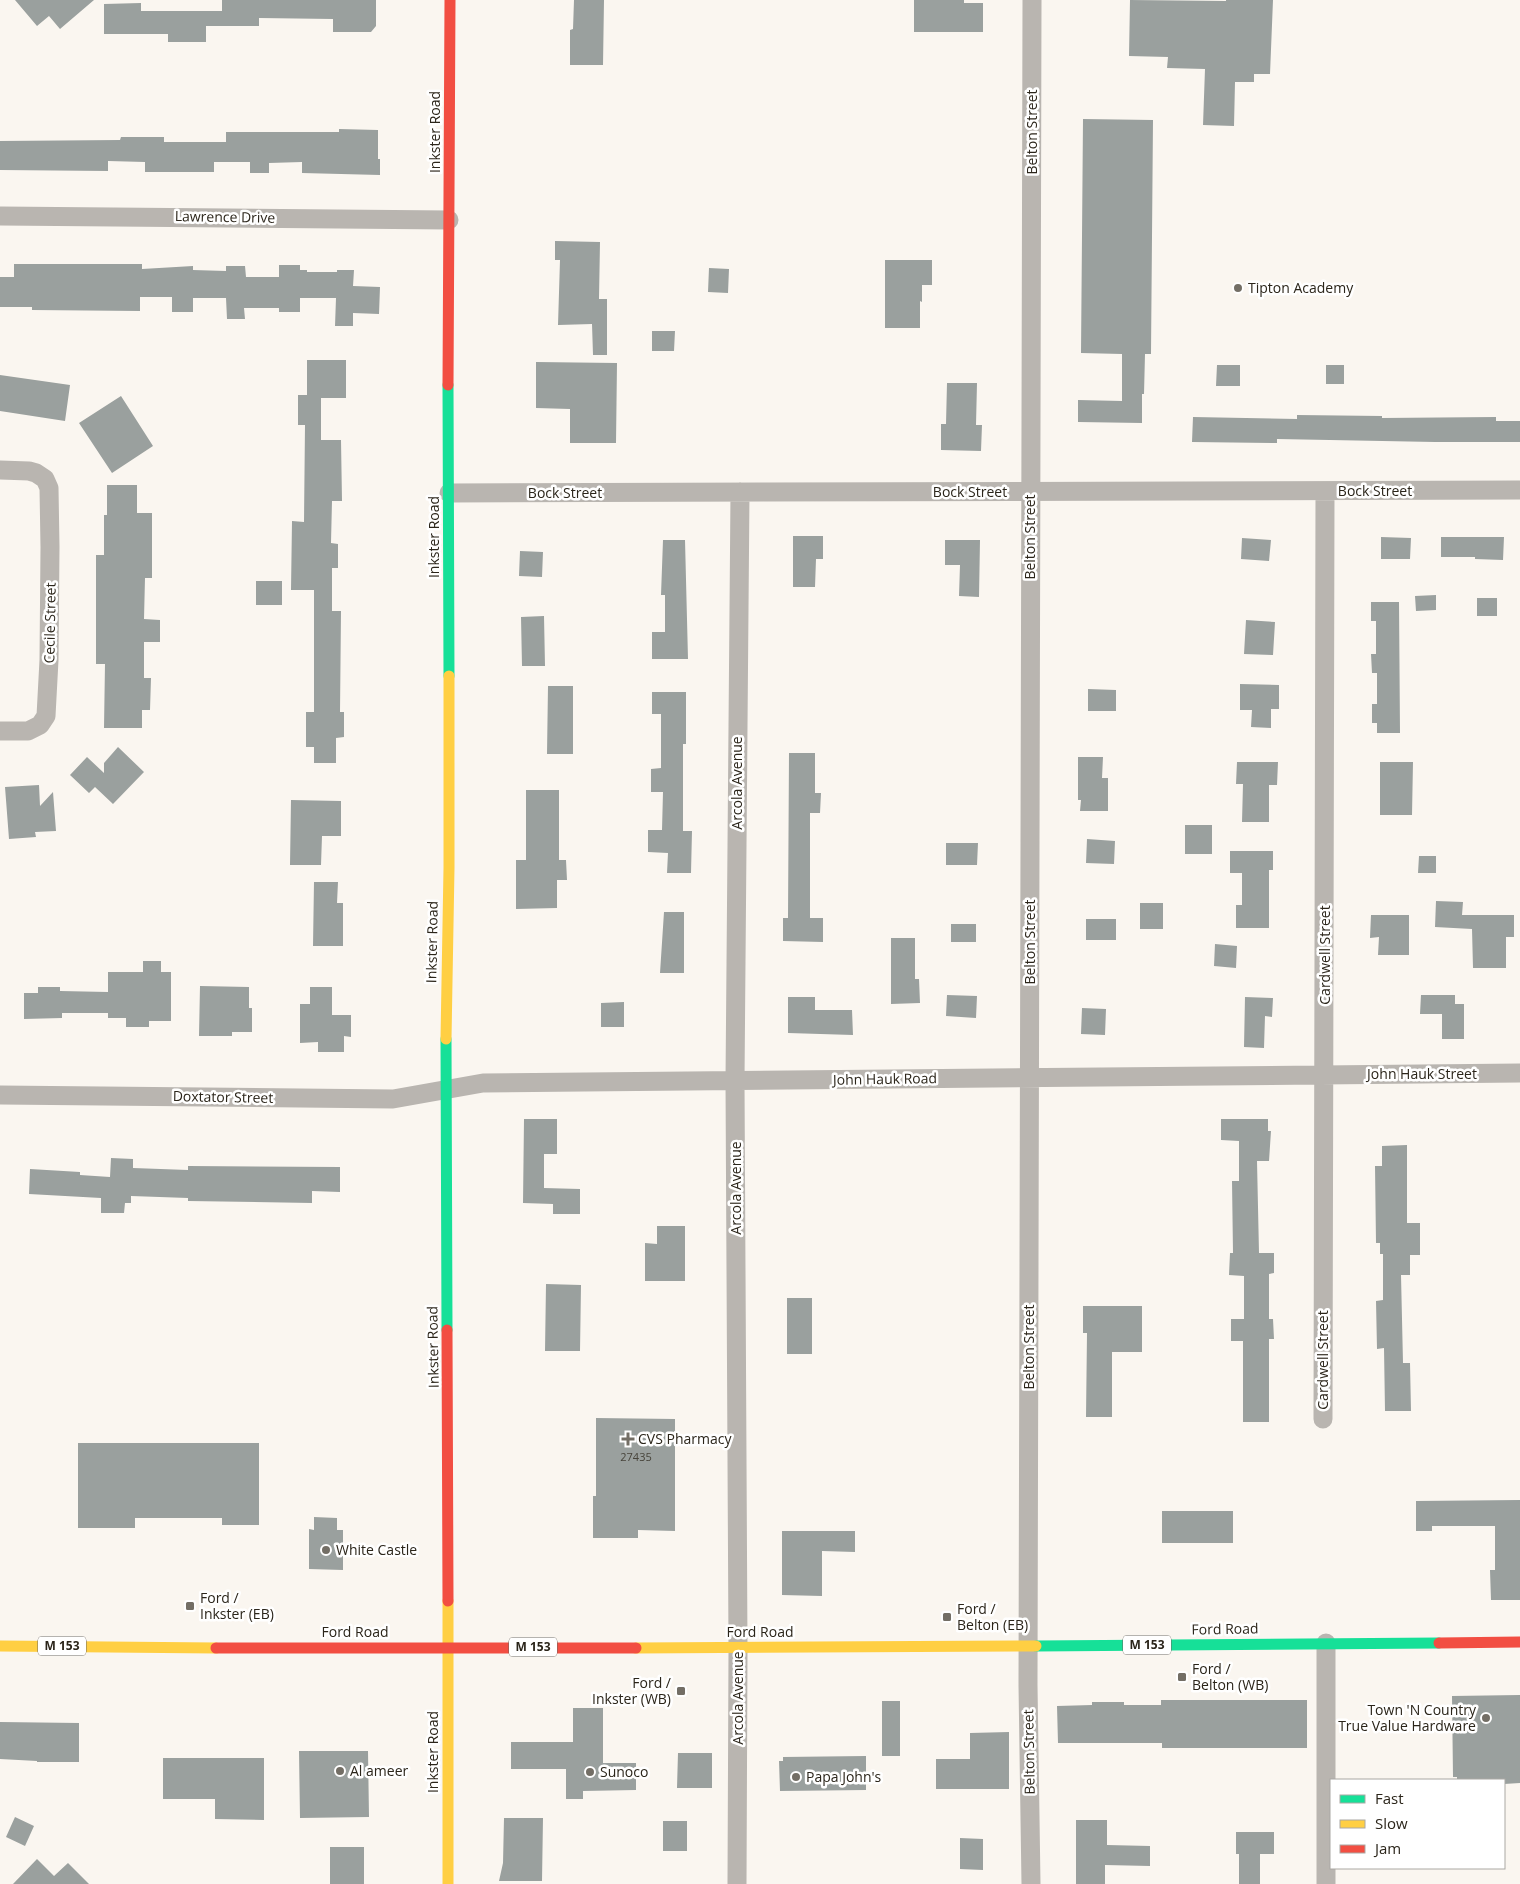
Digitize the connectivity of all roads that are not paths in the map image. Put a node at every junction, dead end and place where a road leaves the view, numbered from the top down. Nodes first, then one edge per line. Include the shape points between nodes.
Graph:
1 (450, 0) edge
2 (1032, 0) edge
3 (0, 216) edge
4 (449, 220) junction
5 (0, 470) edge
6 (1520, 490) edge
7 (740, 492) junction
8 (1030, 492) junction
9 (1325, 492) junction
10 (450, 493) junction
11 (0, 731) edge
12 (1520, 1073) edge
13 (1324, 1074) junction
14 (1030, 1077) junction
15 (735, 1081) junction
16 (445, 1089) junction
17 (0, 1094) edge
18 (1323, 1419) dead end
19 (1520, 1642) edge
20 (1326, 1643) junction
21 (0, 1646) edge
22 (1029, 1646) junction
23 (448, 1647) junction
24 (738, 1648) junction
25 (448, 1884) edge
26 (737, 1884) edge
27 (1031, 1884) edge
28 (1326, 1884) edge

1 - 4 main road, Inkster Road
2 - 8 street, Belton Street
3 - 4 street, Lawrence Drive
4 - 10 main road, Inkster Road
5 - 11 street, Cecile Street via 30,471 45,480 49,488 50,527 48,709 40,725 28,731
6 - 9 street, Bock Street
7 - 8 street, Bock Street
7 - 10 street, Bock Street
7 - 15 street, Arcola Avenue
8 - 9 street, Bock Street
8 - 14 street, Belton Street
9 - 13 street, Cardwell Street
10 - 16 main road, Inkster Road
12 - 13 street, John Hauk Street
13 - 14 street, John Hauk Road
13 - 18 street, Cardwell Street
14 - 15 street, John Hauk Road
14 - 22 street, Belton Street
15 - 16 street, John Hauk Road via 483,1083
15 - 24 street, Arcola Avenue
16 - 17 street, Doxtator Street via 393,1098
16 - 23 main road, Inkster Road
19 - 20 main road, Ford Road / M 153
20 - 22 main road, Ford Road / M 153
20 - 28 street
21 - 23 main road, Ford Road / M 153
22 - 24 main road, Ford Road / M 153
22 - 27 street, Belton Street
23 - 24 main road, Ford Road / M 153
23 - 25 main road, Inkster Road
24 - 26 street, Arcola Avenue

